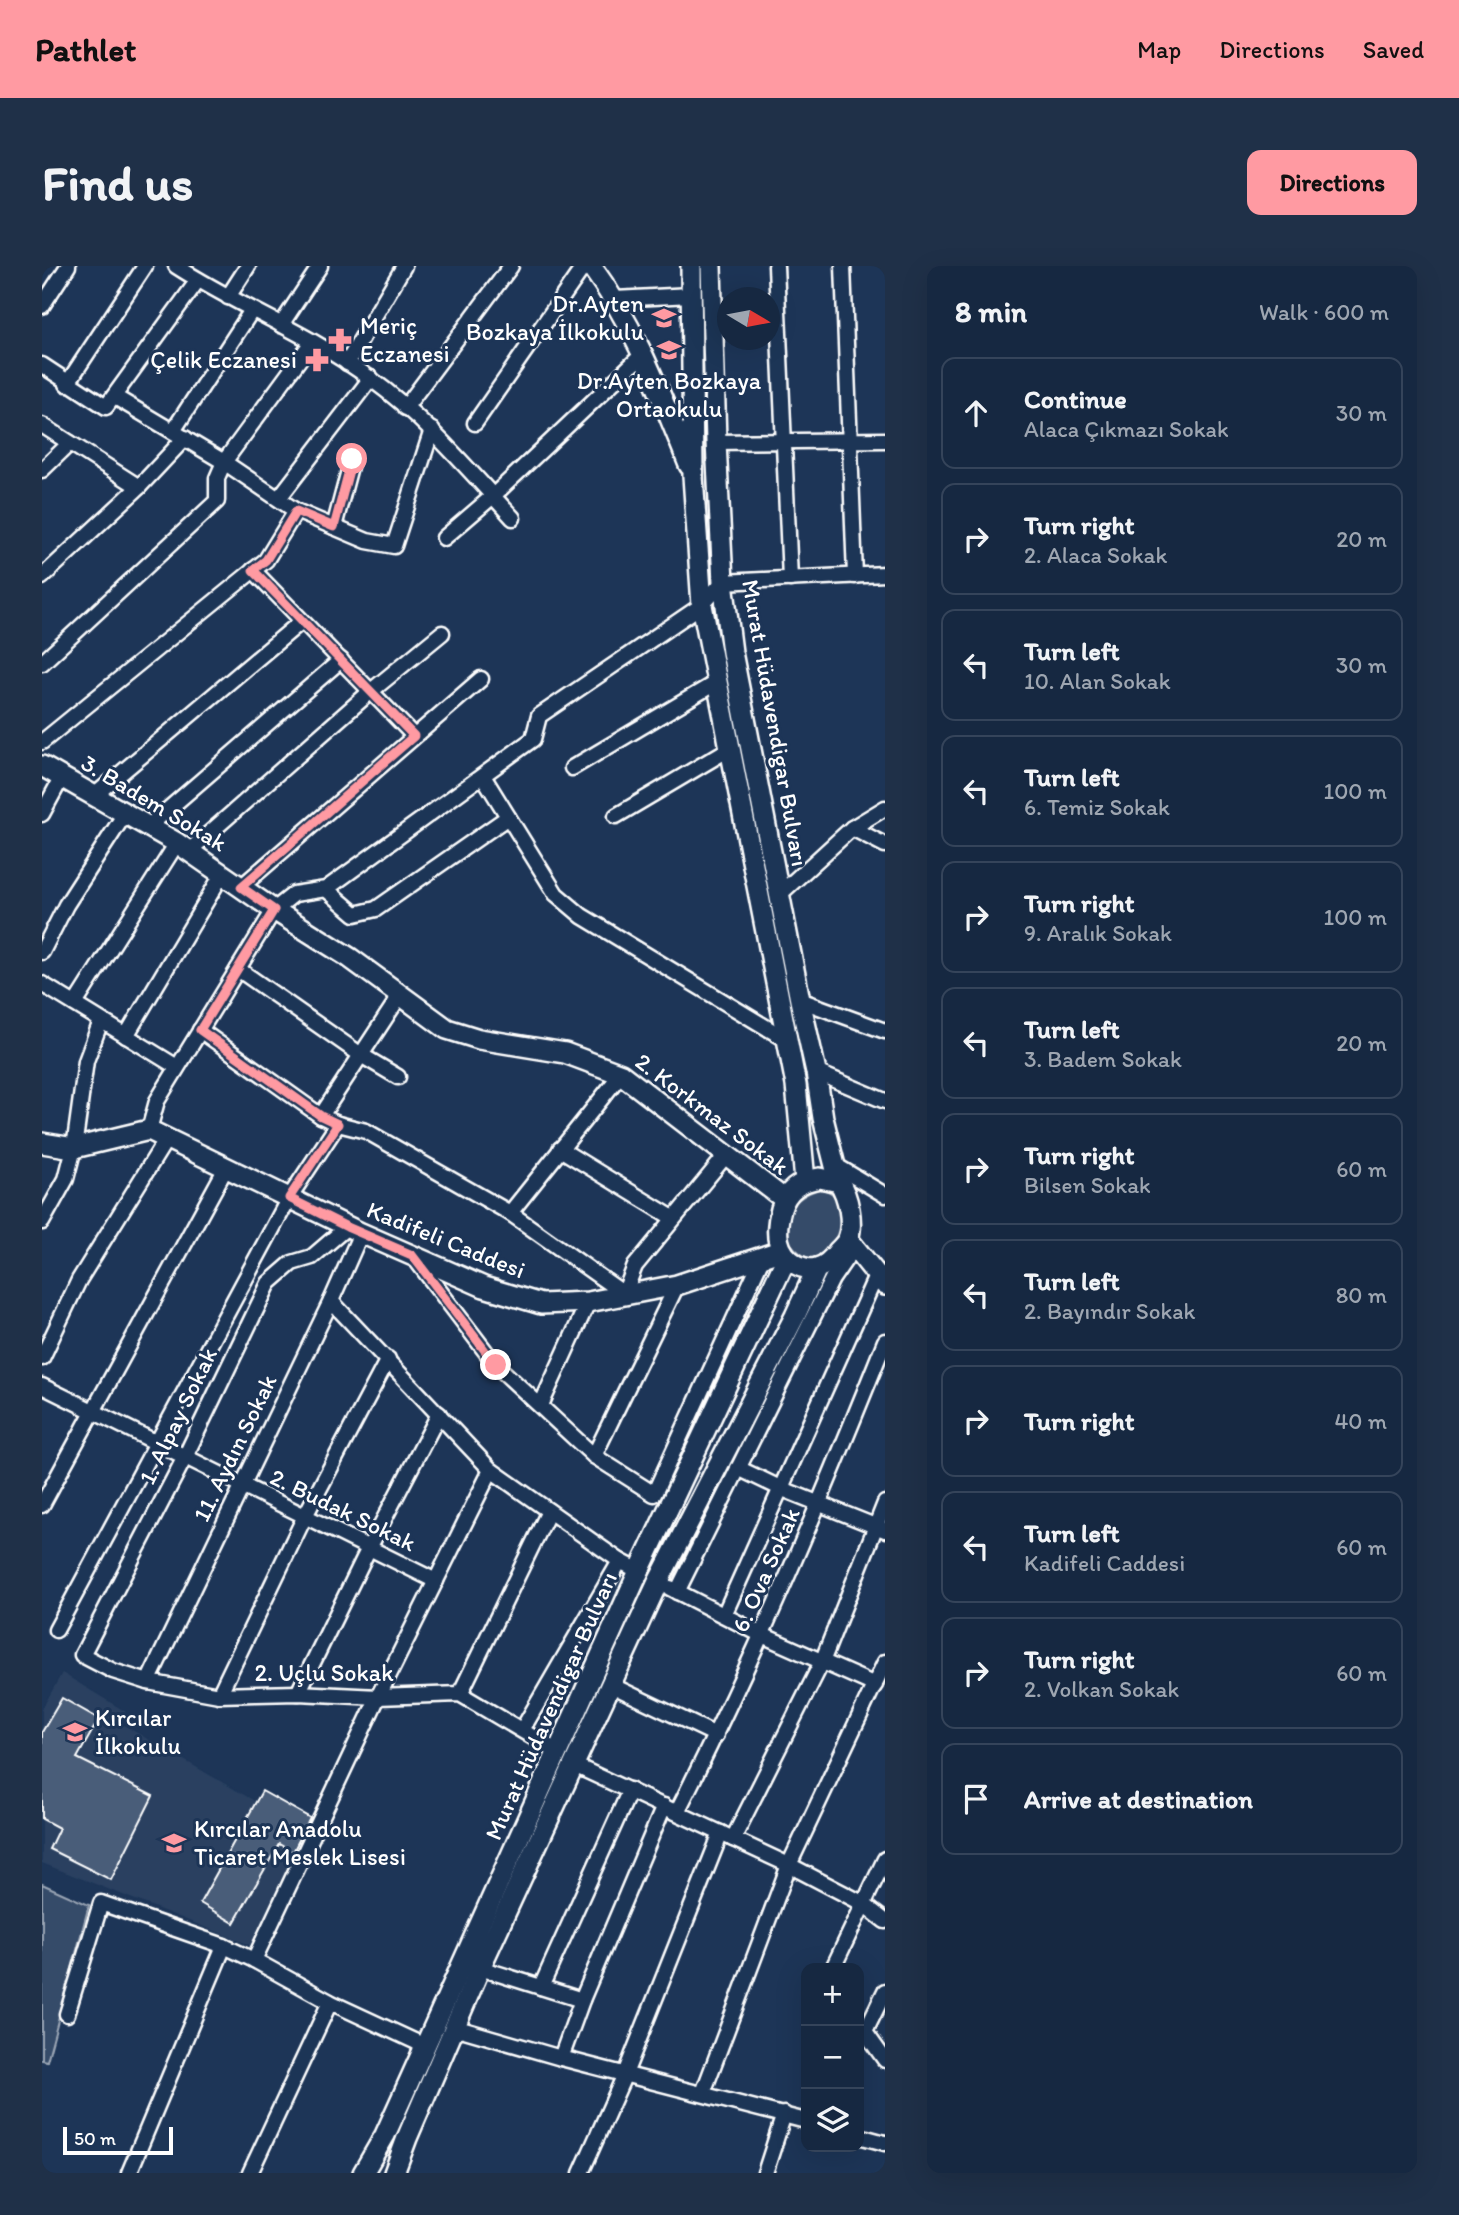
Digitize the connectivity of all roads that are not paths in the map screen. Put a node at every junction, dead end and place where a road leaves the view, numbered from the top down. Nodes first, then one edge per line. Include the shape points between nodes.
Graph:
1 (68, 266) edge
2 (145, 266) edge
3 (176, 266) edge
4 (248, 266) edge
5 (320, 266) edge
6 (404, 266) edge
7 (511, 266) edge
8 (584, 266) edge
9 (591, 266) edge
10 (691, 266) edge
11 (711, 266) edge
12 (776, 266) edge
13 (843, 266) edge
14 (198, 280) junction
15 (691, 295) junction
16 (228, 297) junction
17 (615, 299) junction
18 (42, 306) edge
19 (252, 310) junction
20 (281, 325) junction
21 (312, 342) junction
22 (644, 353) junction
23 (347, 363) junction
24 (42, 365) edge
25 (371, 379) junction
26 (67, 384) junction
27 (110, 402) junction
28 (405, 408) junction
29 (475, 423) dead end
30 (42, 425) edge
31 (432, 430) junction
32 (179, 434) junction
33 (885, 440) edge
34 (851, 441) junction
35 (716, 442) junction
36 (785, 442) junction
37 (70, 443) junction
38 (352, 459) dead end
39 (224, 462) junction
40 (42, 470) edge
41 (693, 475) junction
42 (139, 487) junction
43 (493, 496) junction
44 (279, 498) junction
45 (296, 511) junction
46 (513, 518) dead end
47 (334, 527) junction
48 (444, 537) dead end
49 (253, 570) junction
50 (885, 574) edge
51 (855, 576) junction
52 (42, 577) edge
53 (790, 579) junction
54 (723, 582) junction
55 (702, 605) junction
56 (302, 621) junction
57 (442, 633) dead end
58 (341, 660) junction
59 (42, 663) edge
60 (481, 679) dead end
61 (716, 682) junction
62 (370, 692) junction
63 (414, 736) junction
64 (42, 742) edge
65 (729, 749) junction
66 (42, 766) edge
67 (572, 768) dead end
68 (483, 776) junction
69 (62, 777) junction
70 (95, 795) junction
71 (885, 808) edge
72 (126, 812) junction
73 (42, 814) edge
74 (616, 816) dead end
75 (508, 817) junction
76 (150, 825) junction
77 (852, 828) junction
78 (885, 845) edge
79 (183, 847) junction
80 (223, 873) junction
81 (241, 887) junction
82 (326, 889) junction
83 (781, 894) junction
84 (274, 910) junction
85 (42, 952) edge
86 (238, 969) junction
87 (42, 984) edge
88 (401, 995) junction
89 (800, 1000) junction
90 (75, 1004) junction
91 (101, 1021) junction
92 (200, 1030) junction
93 (885, 1031) edge
94 (126, 1036) junction
95 (787, 1040) junction
96 (361, 1055) junction
97 (177, 1067) junction
98 (816, 1072) junction
99 (621, 1073) junction
100 (398, 1077) dead end
101 (885, 1101) edge
102 (321, 1116) junction
103 (338, 1124) junction
104 (158, 1134) junction
105 (44, 1146) edge
106 (74, 1148) junction
107 (560, 1149) junction
108 (727, 1154) junction
109 (227, 1166) junction
110 (837, 1174) junction
111 (804, 1181) junction
112 (885, 1195) edge
113 (289, 1198) junction
114 (784, 1199) junction
115 (510, 1213) junction
116 (673, 1218) junction
117 (42, 1222) edge
118 (354, 1230) junction
119 (851, 1243) junction
120 (412, 1255) junction
121 (776, 1256) junction
122 (817, 1268) junction
123 (881, 1280) edge
124 (677, 1285) junction
125 (624, 1294) junction
126 (331, 1301) junction
127 (588, 1302) junction
128 (885, 1341) edge
129 (42, 1358) edge
130 (388, 1359) junction
131 (42, 1386) edge
132 (541, 1405) junction
133 (94, 1412) junction
134 (439, 1415) junction
135 (156, 1443) junction
136 (594, 1455) junction
137 (184, 1457) junction
138 (738, 1468) junction
139 (491, 1470) junction
140 (242, 1486) junction
141 (780, 1488) junction
142 (885, 1503) edge
143 (820, 1504) junction
144 (42, 1505) edge
145 (549, 1511) junction
146 (305, 1516) junction
147 (880, 1528) edge
148 (369, 1548) junction
149 (620, 1561) junction
150 (639, 1571) junction
151 (436, 1581) junction
152 (658, 1582) junction
153 (677, 1592) junction
154 (724, 1615) junction
155 (56, 1630) dead end
156 (762, 1636) junction
157 (82, 1655) joint
158 (822, 1662) junction
159 (885, 1662) edge
160 (148, 1682) junction
161 (611, 1685) junction
162 (875, 1685) junction
163 (298, 1693) junction
164 (460, 1694) junction
165 (219, 1695) junction
166 (378, 1697) junction
167 (522, 1730) junction
168 (716, 1735) junction
169 (558, 1752) junction
170 (574, 1765) junction
171 (630, 1790) junction
172 (671, 1809) junction
173 (727, 1836) junction
174 (885, 1859) edge
175 (789, 1865) junction
176 (862, 1903) junction
177 (885, 1921) edge
178 (225, 1946) junction
179 (254, 1960) junction
180 (835, 1963) edge
181 (480, 1968) junction
182 (541, 1987) junction
183 (885, 1991) edge
184 (582, 2000) junction
185 (330, 2003) junction
186 (67, 2014) dead end
187 (454, 2027) junction
188 (864, 2028) edge
189 (864, 2034) edge
190 (425, 2046) junction
191 (561, 2058) junction
192 (885, 2060) edge
193 (625, 2074) junction
194 (703, 2093) junction
195 (784, 2114) junction
196 (801, 2119) edge
197 (864, 2137) edge
198 (885, 2143) edge
199 (129, 2173) edge
200 (250, 2173) edge
201 (363, 2173) edge
202 (394, 2173) edge
203 (581, 2173) edge
204 (765, 2173) edge

1 - 18 street
2 - 26 street
3 - 14 street
4 - 16 street
5 - 20 street
6 - 23 street
7 - 28 street
8 - 29 street
9 - 17 main road
10 - 15 main road, Murat Hüdavendigar Bulvarı
11 - 35 main road, Murat Hüdavendigar Bulvarı
12 - 36 street
13 - 34 street
14 - 16 street
14 - 27 street
15 - 17 street
15 - 41 main road, Murat Hüdavendigar Bulvarı
16 - 19 street
17 - 22 main road
19 - 20 street
19 - 32 street
20 - 21 street
21 - 23 street
21 - 39 street
22 - 41 main road
22 - 43 street
23 - 25 street
24 - 26 street
25 - 28 street
25 - 44 street
26 - 27 street
27 - 32 street
28 - 31 street
30 - 37 street
31 - 43 street
31 - 47 street via 394,546
32 - 39 street
32 - 42 street
33 - 34 street
34 - 36 street
34 - 51 street
35 - 36 street
35 - 54 main road, Murat Hüdavendigar Bulvarı
36 - 53 street
37 - 40 street
37 - 42 street
38 - 47 street
39 - 44 street
39 - 59 street via 216,478 218,501
41 - 55 main road, Murat Hüdavendigar Bulvarı
42 - 52 street
43 - 46 street
43 - 48 street
44 - 45 street
45 - 47 street
45 - 49 street via 266,560
49 - 56 street
49 - 64 street
50 - 51 street
51 - 53 street
53 - 54 street
54 - 55 street
54 - 83 main road, Murat Hüdavendigar Bulvarı via 732,652
55 - 61 main road, Murat Hüdavendigar Bulvarı
55 - 68 street via 539,716 533,739
56 - 58 street
56 - 70 street
57 - 62 street
58 - 62 street
58 - 76 street
60 - 63 street
61 - 65 main road, Murat Hüdavendigar Bulvarı
61 - 67 street
62 - 63 street
62 - 79 street
63 - 81 street
65 - 74 street
65 - 95 main road, Murat Hüdavendigar Bulvarı
66 - 69 main road, 3. Badem Sokak
68 - 75 street
68 - 82 street
69 - 70 main road, 3. Badem Sokak
69 - 73 street
70 - 72 main road, 3. Badem Sokak
71 - 77 street
72 - 76 main road, 3. Badem Sokak
72 - 85 street via 66,905
75 - 82 street via 376,909 355,914
75 - 95 street via 555,894 582,916
76 - 79 main road, 3. Badem Sokak
77 - 78 street
77 - 83 street
79 - 80 main road, 3. Badem Sokak
79 - 90 street
80 - 81 main road, 3. Badem Sokak
80 - 94 street
81 - 84 main road, 3. Badem Sokak
82 - 84 street via 295,894
83 - 89 main road, Murat Hüdavendigar Bulvarı
84 - 86 street
84 - 88 main road, 3. Badem Sokak
86 - 92 street
86 - 96 street
87 - 90 street
88 - 96 street
88 - 99 main road, 2. Korkmaz Sokak via 447,1029 565,1053
89 - 93 street
89 - 98 main road, Murat Hüdavendigar Bulvarı
90 - 91 street
91 - 94 street
91 - 106 street via 86,1062
92 - 97 street
92 - 102 street
94 - 97 street
95 - 111 main road, Murat Hüdavendigar Bulvarı via 796,1085
96 - 100 street
96 - 102 street
97 - 104 street via 157,1101
98 - 101 street
98 - 110 main road, Murat Hüdavendigar Bulvarı
99 - 107 street
99 - 108 main road, 2. Korkmaz Sokak
102 - 103 street
103 - 113 street
103 - 115 street via 366,1131
104 - 106 main road
104 - 109 main road, Kadifeli Caddesi
104 - 129 street
105 - 106 main road
106 - 117 street via 66,1179
107 - 115 street
107 - 116 street
108 - 114 main road, 2. Korkmaz Sokak
108 - 116 street
109 - 113 main road, Kadifeli Caddesi
109 - 133 street
110 - 111 main road
110 - 112 street
110 - 119 main road via 850,1212
111 - 114 main road
113 - 118 main road, Kadifeli Caddesi
113 - 135 street
114 - 121 main road
115 - 125 street
116 - 125 street via 635,1266
118 - 120 main road, Kadifeli Caddesi
118 - 126 street, 11. Aydın Sokak
118 - 137 street, 1. Alpay Sokak via 312,1257 292,1263 269,1283
119 - 122 main road
119 - 123 main road
119 - 138 street
120 - 127 main road, Kadifeli Caddesi via 484,1287 541,1304
120 - 132 street via 496,1365
121 - 122 main road via 802,1268
121 - 124 main road, Kadifeli Caddesi
121 - 136 street via 654,1494
121 - 150 main road, Murat Hüdavendigar Bulvarı
122 - 152 main road, Murat Hüdavendigar Bulvarı
123 - 141 street
124 - 125 main road, Kadifeli Caddesi
124 - 136 street
125 - 127 main road, Kadifeli Caddesi
126 - 130 street
126 - 140 street, 11. Aydın Sokak
127 - 132 street
128 - 143 street, 6. Ova Sokak
130 - 134 street
130 - 146 street
131 - 133 street, 2. Budak Sokak
132 - 136 street
133 - 135 street, 2. Budak Sokak
133 - 144 street
134 - 139 street
134 - 148 street
135 - 137 street, 2. Budak Sokak
135 - 155 street
137 - 140 street, 2. Budak Sokak
137 - 157 street, 1. Alpay Sokak
138 - 141 street
138 - 153 street
139 - 145 street
139 - 151 street
140 - 146 street, 2. Budak Sokak
140 - 160 street, 11. Aydın Sokak
141 - 143 street
141 - 154 street
142 - 147 street
143 - 147 street
143 - 156 street, 6. Ova Sokak
145 - 149 street
145 - 164 street
146 - 148 street, 2. Budak Sokak
146 - 165 street
147 - 158 street
148 - 151 street, 2. Budak Sokak
148 - 163 street
149 - 150 street
149 - 167 street
150 - 169 main road, Murat Hüdavendigar Bulvarı
151 - 166 street
152 - 153 street
152 - 161 main road, Murat Hüdavendigar Bulvarı
153 - 154 street
154 - 156 street
156 - 158 street
156 - 168 street, 6. Ova Sokak
157 - 160 street, 2. Uçlu Sokak
158 - 162 street
158 - 173 street
159 - 162 street
160 - 165 street, 2. Uçlu Sokak
161 - 168 street
161 - 170 main road, Murat Hüdavendigar Bulvarı
162 - 175 street
163 - 165 street, 2. Uçlu Sokak
163 - 166 street, 2. Uçlu Sokak
164 - 166 street, 2. Uçlu Sokak
164 - 167 street
166 - 179 street
167 - 169 street
168 - 172 street, 6. Ova Sokak
169 - 190 main road, Murat Hüdavendigar Bulvarı
170 - 171 street
170 - 181 main road, Murat Hüdavendigar Bulvarı
171 - 172 street
171 - 182 street
172 - 173 street
172 - 184 street, 6. Ova Sokak
173 - 175 street
173 - 193 street
174 - 176 street
175 - 176 street
175 - 194 street
176 - 177 street
176 - 180 street
178 - 179 street
178 - 186 street via 101,1903
178 - 199 street
179 - 185 street
181 - 182 street
181 - 187 main road, Murat Hüdavendigar Bulvarı
182 - 184 street
183 - 188 street
184 - 191 street, 6. Ova Sokak
185 - 190 street
185 - 200 street
187 - 191 street
187 - 202 main road, Murat Hüdavendigar Bulvarı
189 - 192 street
190 - 201 main road, Murat Hüdavendigar Bulvarı
191 - 193 street
193 - 194 street
193 - 203 street
194 - 195 street
195 - 196 street
195 - 204 street
197 - 198 street

